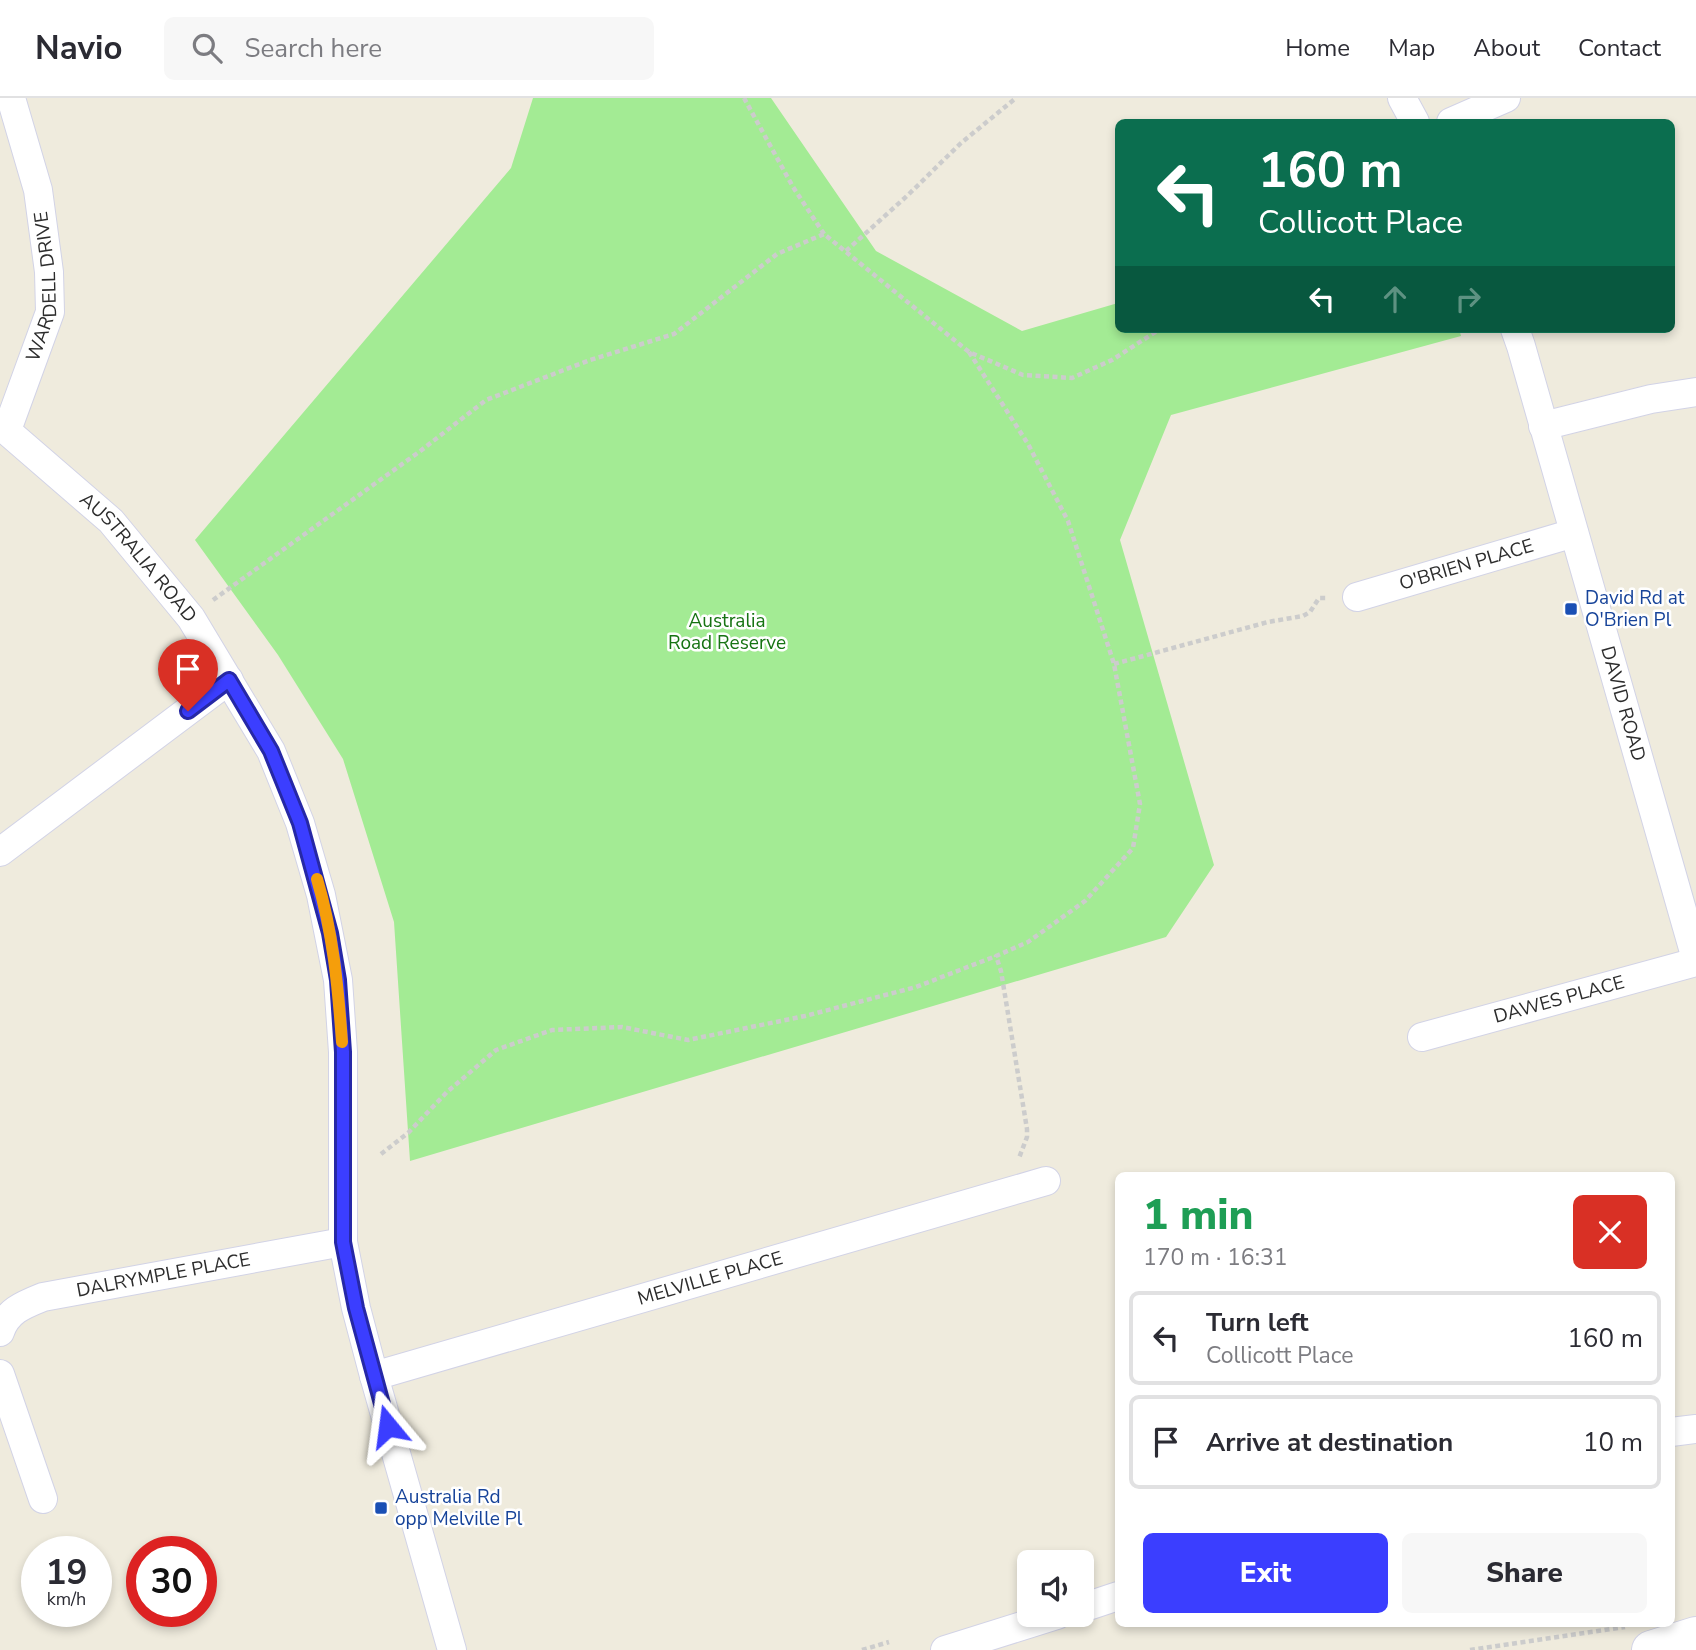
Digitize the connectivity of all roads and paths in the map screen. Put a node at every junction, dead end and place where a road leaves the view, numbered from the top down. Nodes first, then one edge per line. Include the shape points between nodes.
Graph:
1 (11, 98) edge
2 (744, 98) edge
3 (1016, 98) edge
4 (1402, 98) edge
5 (1506, 98) edge
6 (1413, 119) edge
7 (1458, 119) edge
8 (824, 234) junction
9 (846, 251) junction
10 (1154, 333) edge
11 (1516, 333) edge
12 (969, 352) junction
13 (1696, 392) edge
14 (1543, 426) junction
15 (3, 427) edge
16 (1574, 533) junction
17 (1357, 597) joint
18 (191, 618) junction
19 (1114, 664) junction
20 (229, 680) junction
21 (0, 852) edge
22 (996, 956) junction
23 (1696, 960) edge
24 (1422, 1037) dead end
25 (381, 1154) dead end
26 (1034, 1185) joint
27 (343, 1242) junction
28 (0, 1332) edge
29 (0, 1374) edge
30 (374, 1376) junction
31 (1696, 1429) edge
32 (1675, 1432) edge
33 (43, 1499) dead end
34 (1115, 1597) edge
35 (1094, 1604) edge
36 (1019, 1627) edge
37 (1696, 1636) edge
38 (889, 1642) dead end
39 (1655, 1644) edge
40 (452, 1650) edge
41 (862, 1650) edge
42 (945, 1650) edge
43 (1470, 1650) edge

1 - 15 street, WARDELL DRIVE via 38,190 50,312
2 - 8 path
3 - 9 path
4 - 6 street
5 - 7 street
8 - 9 path
8 - 18 path via 777,254 674,334 485,400
9 - 12 path
10 - 12 path via 1112,360 1072,378 1023,375
11 - 14 street, DAVID ROAD
12 - 19 path via 1028,444 1068,521
13 - 14 street
14 - 16 street, DAVID ROAD
15 - 18 street, AUSTRALIA ROAD via 111,521
16 - 17 street, O'BRIEN PLACE
16 - 23 street, DAVID ROAD
17 - 19 path via 1319,598 1303,616
18 - 20 street, AUSTRALIA ROAD
19 - 22 path via 1140,804 1133,848 1084,901 1028,942
20 - 21 street
20 - 27 street, AUSTRALIA ROAD via 271,751 300,823 330,933 343,1052
22 - 25 path via 916,987 688,1040 622,1027 552,1030 496,1050
22 - 26 path via 1027,1129 1019,1154
23 - 24 street, DAWES PLACE
26 - 30 street, MELVILLE PLACE
27 - 28 street, DALRYMPLE PLACE via 43,1297 20,1306 4,1321
27 - 30 street, AUSTRALIA ROAD
29 - 33 street
30 - 40 street, AUSTRALIA ROAD
31 - 32 street
34 - 35 street
36 - 42 street
37 - 39 street
38 - 41 path
39 - 43 path

